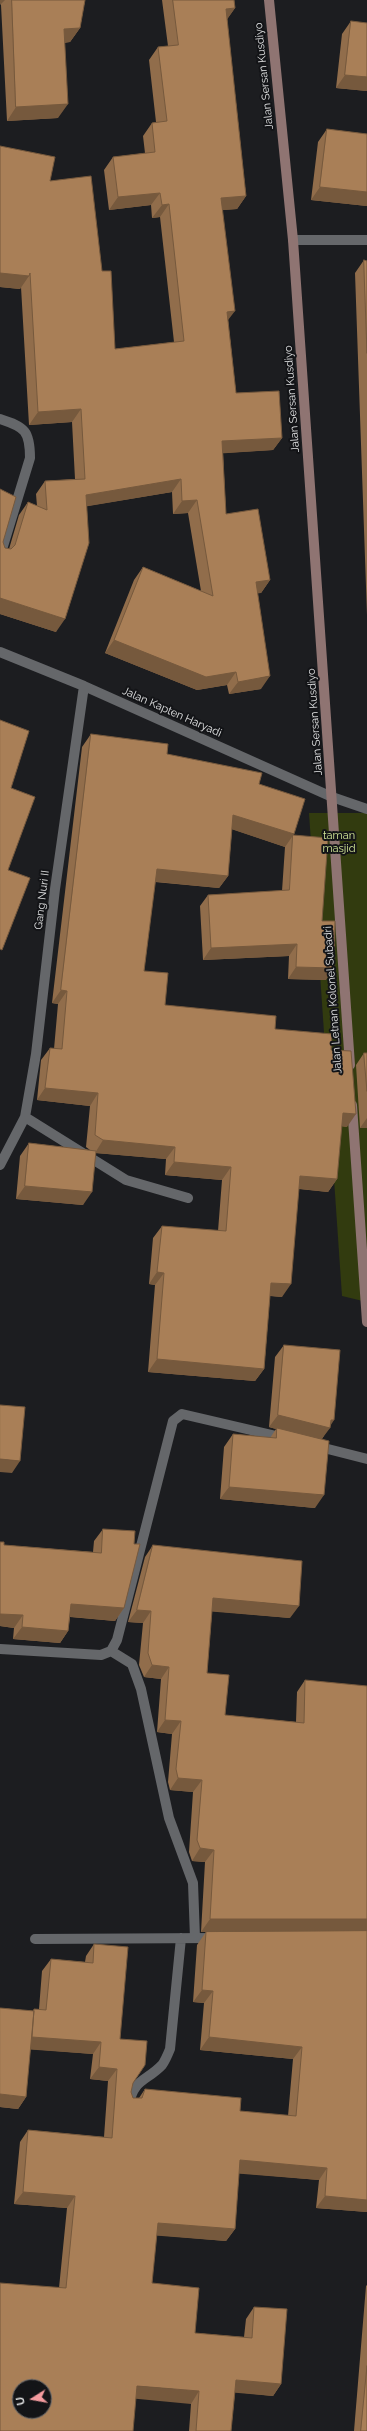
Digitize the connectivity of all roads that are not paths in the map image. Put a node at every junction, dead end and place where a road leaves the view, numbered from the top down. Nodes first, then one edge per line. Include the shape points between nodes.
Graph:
1 (268, 0) edge
2 (293, 240) junction
3 (367, 240) edge
4 (0, 420) edge
5 (0, 556) edge
6 (0, 652) edge
7 (84, 686) junction
8 (332, 797) junction
9 (367, 809) edge
10 (350, 1074) edge
11 (352, 1098) edge
12 (25, 1117) junction
13 (0, 1165) edge
14 (188, 1198) dead end
15 (365, 1281) edge
16 (367, 1322) edge
17 (293, 1440) edge
18 (308, 1444) edge
19 (367, 1459) edge
20 (0, 1649) edge
21 (111, 1651) junction
22 (181, 1938) junction
23 (195, 1938) junction
24 (226, 1938) edge
25 (35, 1939) dead end
26 (129, 2105) edge

1 - 2 main road, Jalan Sersan Kusdiyo
2 - 3 street
2 - 8 main road, Jalan Sersan Kusdiyo
4 - 5 street via 20,426 28,435 30,452
6 - 7 street, Jalan Kapten Haryadi
7 - 8 street, Jalan Kapten Haryadi
7 - 12 street, Gang Nuri II via 55,889 36,1054
8 - 9 street, Jalan Kapten Haryadi
8 - 10 main road, Jalan Letnan Kolonel Subadri
11 - 15 main road
12 - 13 street, Gang Nuri II
12 - 14 street via 126,1180
15 - 16 main road
17 - 21 street via 196,1415 182,1414 173,1421
18 - 19 street
20 - 21 street via 101,1655
21 - 23 street via 132,1664 141,1689 169,1818 193,1883
22 - 23 street
22 - 25 street
22 - 26 street via 170,2049 162,2065 136,2084
23 - 24 street

